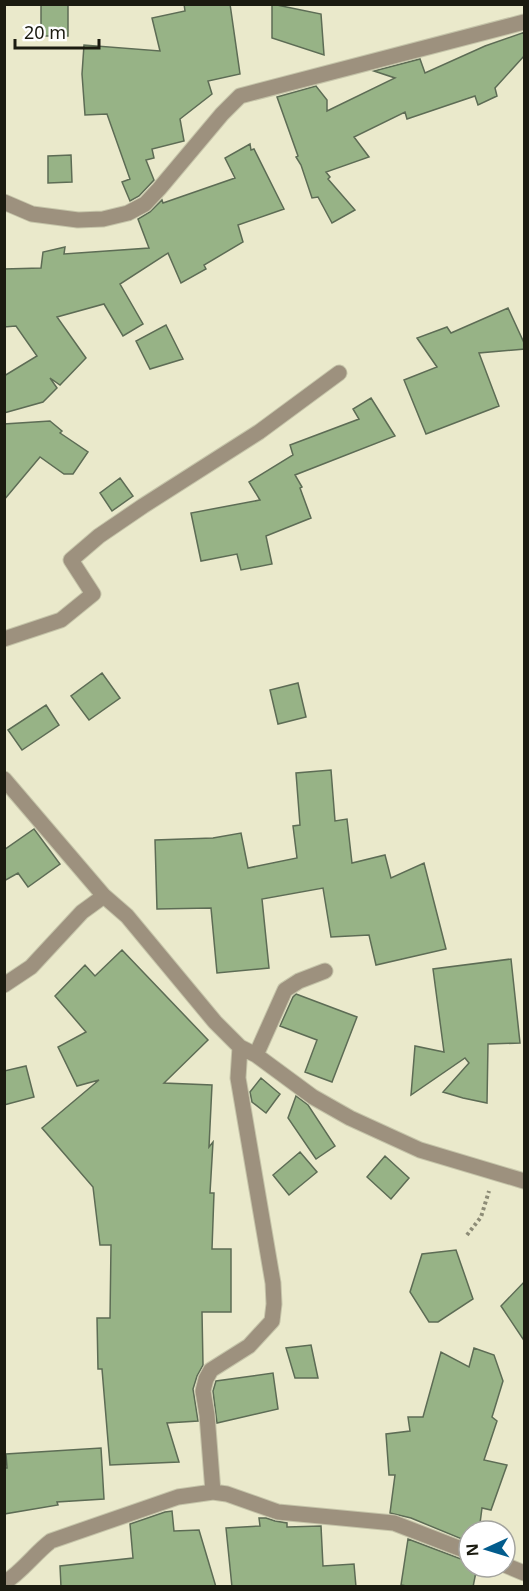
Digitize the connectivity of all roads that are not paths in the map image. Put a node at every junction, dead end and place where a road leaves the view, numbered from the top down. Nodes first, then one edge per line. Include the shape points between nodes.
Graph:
1 (525, 22) edge
2 (4, 202) edge
3 (339, 373) dead end
4 (4, 639) edge
5 (4, 779) edge
6 (104, 896) junction
7 (325, 971) dead end
8 (4, 985) edge
9 (240, 1047) junction
10 (256, 1055) junction
11 (525, 1181) edge
12 (213, 1492) junction
13 (457, 1547) edge
14 (7, 1578) edge

1 - 2 street via 240,96 145,204 128,213 78,220 32,214
3 - 4 street via 259,432 99,536 71,560 93,594 61,620
5 - 6 street
6 - 8 street via 58,935 31,967
6 - 9 street via 127,916
7 - 10 street via 285,990
9 - 10 street
9 - 12 street via 238,1078 274,1304 272,1321 249,1346 211,1371 206,1379 203,1391
10 - 11 street via 313,1097 350,1118 420,1150
12 - 13 street via 278,1512 394,1524
12 - 14 street via 178,1497 51,1541

